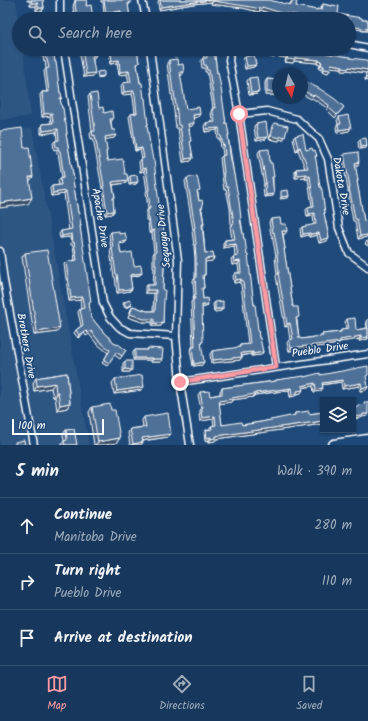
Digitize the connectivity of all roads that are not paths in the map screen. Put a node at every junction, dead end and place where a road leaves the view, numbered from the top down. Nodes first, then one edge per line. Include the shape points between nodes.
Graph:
1 (60, 0) edge
2 (142, 0) edge
3 (60, 12) edge
4 (145, 12) edge
5 (356, 45) edge
6 (368, 48) edge
7 (65, 56) edge
8 (151, 56) edge
9 (230, 56) edge
10 (239, 114) junction
11 (0, 251) edge
12 (368, 267) edge
13 (176, 336) junction
14 (368, 354) edge
15 (276, 367) junction
16 (180, 382) junction
17 (368, 440) edge
18 (34, 445) edge
19 (190, 445) edge
20 (334, 445) edge

1 - 3 street
2 - 4 street
5 - 6 street
7 - 13 street, Apache Drive via 103,303 119,327 130,333
8 - 13 street, Sequoya Drive via 178,260
9 - 10 street
10 - 12 street, Dakota Drive via 267,111 297,119 319,139 328,159 339,228 349,253
10 - 15 street
11 - 18 street, Brothers Drive
13 - 16 street, Sequoya Drive
14 - 15 street, Pueblo Drive
15 - 16 street, Pueblo Drive
16 - 19 street, Sequoya Drive
17 - 20 main road

